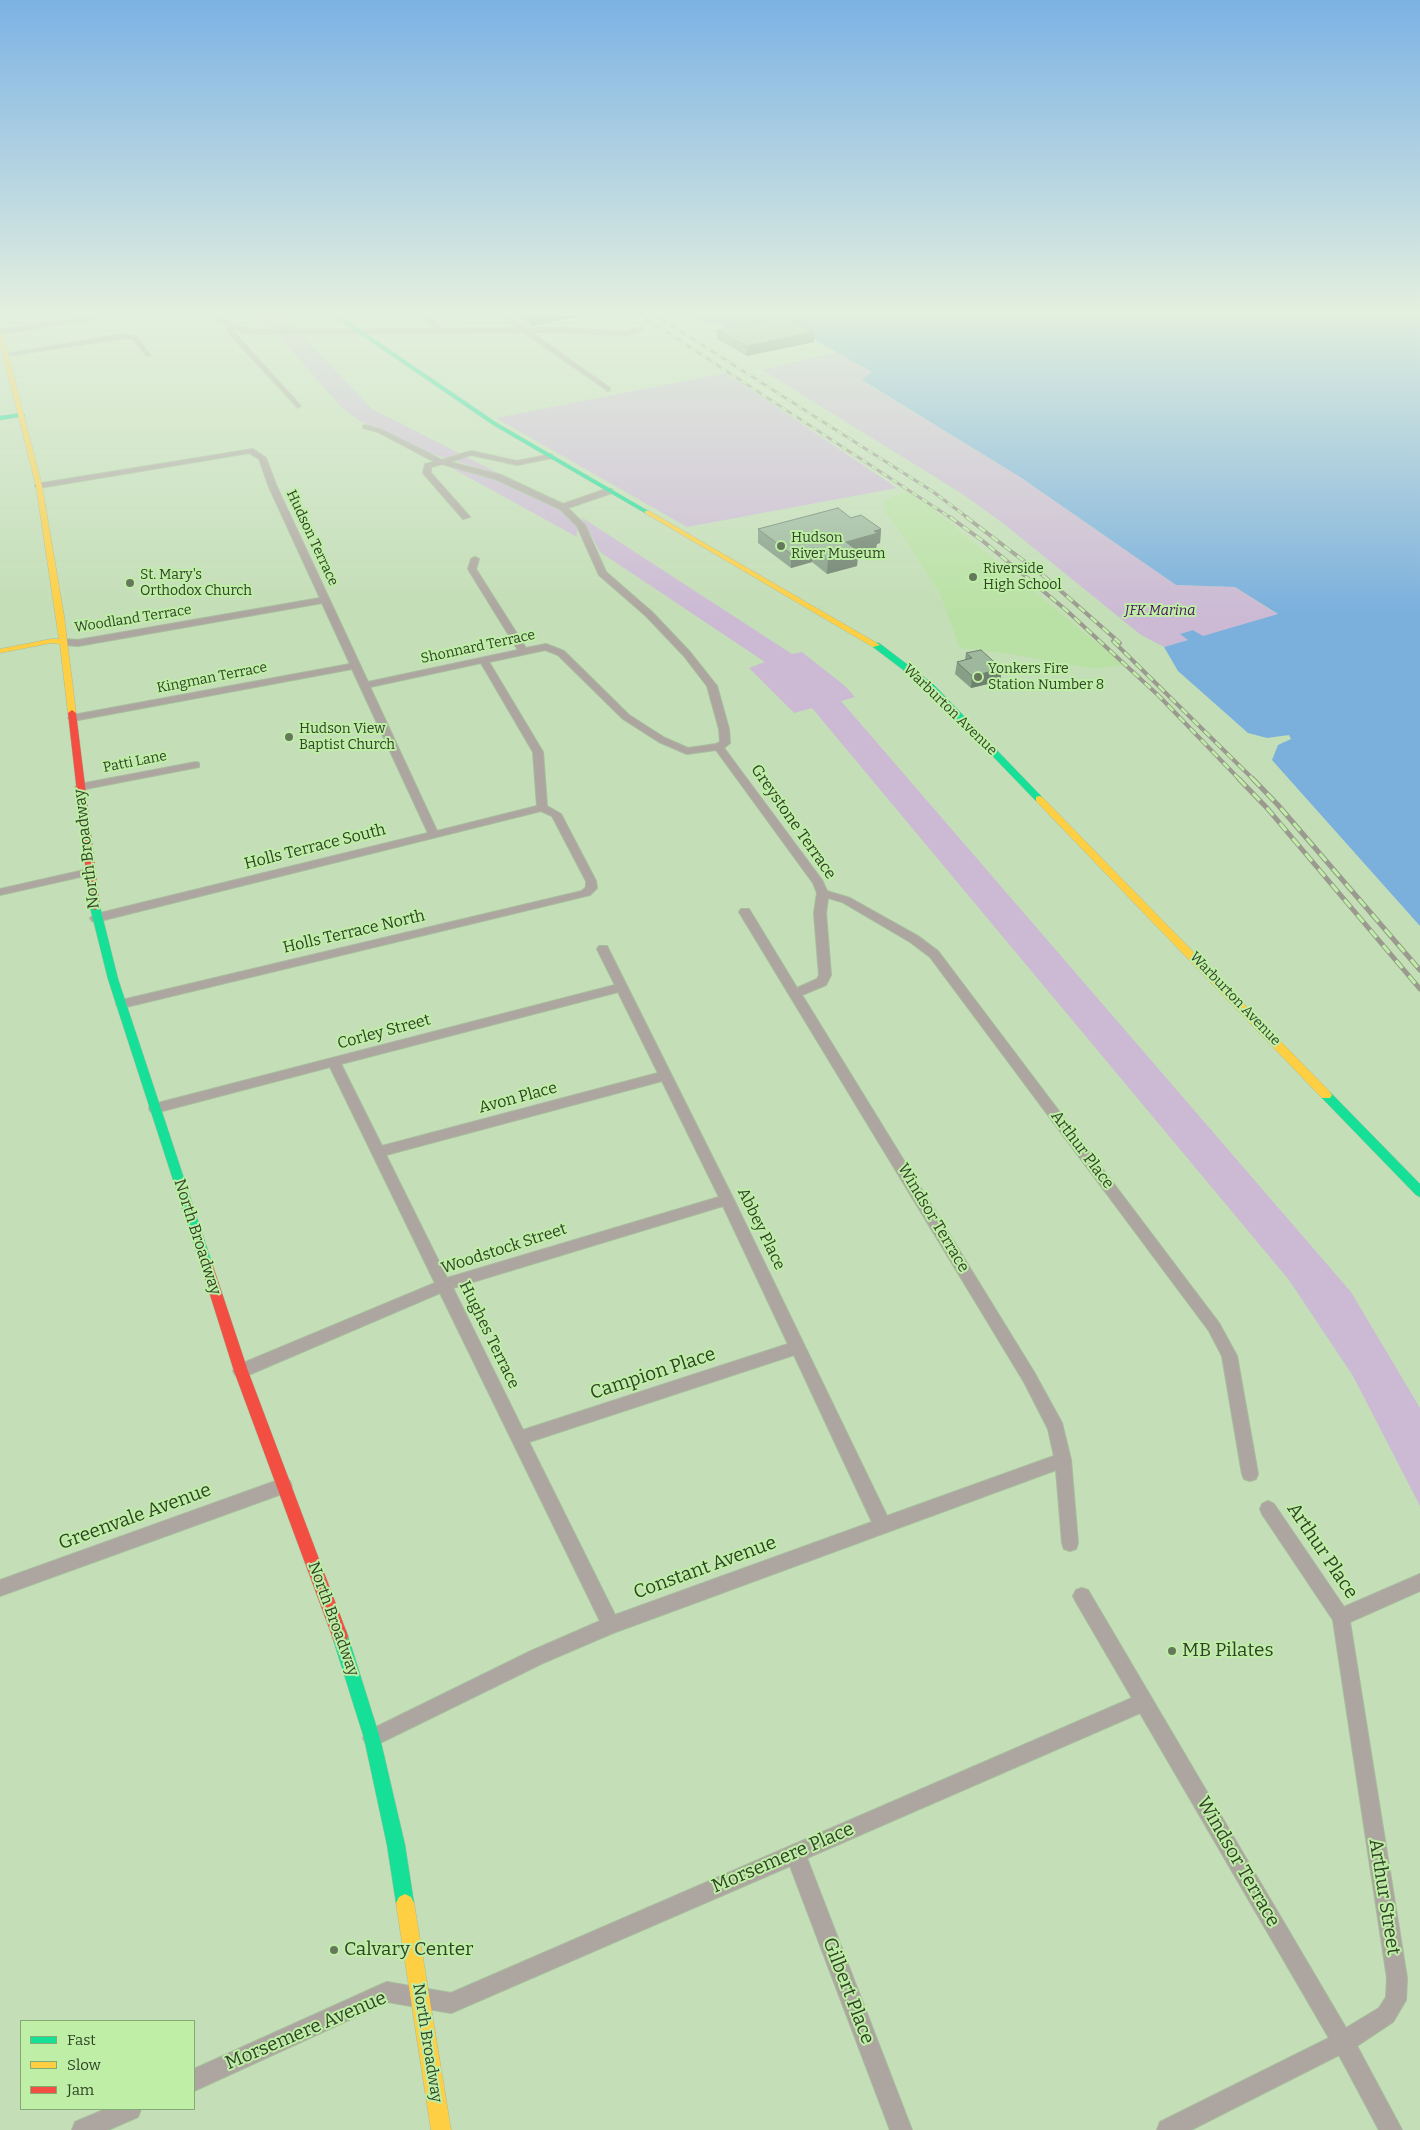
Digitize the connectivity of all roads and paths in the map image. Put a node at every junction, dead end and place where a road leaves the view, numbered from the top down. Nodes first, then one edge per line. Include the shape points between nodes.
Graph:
1 (481, 414) edge
2 (22, 415) joint
3 (0, 418) edge
4 (365, 427) dead end
5 (549, 456) junction
6 (439, 461) junction
7 (39, 486) junction
8 (608, 491) junction
9 (563, 507) junction
10 (466, 517) dead end
11 (475, 558) dead end
12 (326, 600) junction
13 (63, 642) junction
14 (0, 651) edge
15 (524, 652) junction
16 (484, 660) junction
17 (357, 665) junction
18 (365, 685) junction
19 (73, 718) junction
20 (720, 747) junction
21 (196, 765) dead end
22 (80, 787) junction
23 (542, 808) junction
24 (434, 835) junction
25 (89, 872) junction
26 (0, 892) edge
27 (823, 893) junction
28 (745, 912) dead end
29 (96, 918) junction
30 (603, 949) dead end
31 (622, 986) junction
32 (795, 993) junction
33 (122, 1004) junction
34 (334, 1062) junction
35 (666, 1075) junction
36 (155, 1108) junction
37 (379, 1152) junction
38 (1420, 1192) edge
39 (727, 1200) junction
40 (444, 1286) junction
41 (798, 1347) junction
42 (241, 1371) junction
43 (520, 1438) junction
44 (1063, 1460) junction
45 (1250, 1474) dead end
46 (284, 1486) junction
47 (1268, 1509) dead end
48 (883, 1526) junction
49 (1070, 1543) dead end
50 (1420, 1582) edge
51 (0, 1588) edge
52 (1082, 1596) dead end
53 (1341, 1617) junction
54 (611, 1625) junction
55 (1145, 1702) junction
56 (372, 1738) junction
57 (795, 1853) junction
58 (420, 1997) junction
59 (1343, 2042) junction
60 (195, 2080) edge
61 (128, 2110) edge
62 (83, 2130) edge
63 (441, 2130) edge
64 (901, 2130) edge
65 (1168, 2130) edge
66 (1391, 2130) edge

1 - 5 main road, Warburton Avenue
2 - 3 main road
2 - 7 main road, North Broadway
4 - 6 street via 380,431
5 - 6 street via 523,463 471,453
5 - 8 main road, Warburton Avenue
6 - 9 street via 498,477
6 - 10 street via 428,466 427,473
7 - 12 street, Hudson Terrace via 243,452 254,453 262,458
7 - 13 main road, North Broadway
8 - 9 street
8 - 38 main road, Warburton Avenue via 877,646 930,686
9 - 20 street via 581,525 602,573 687,654 712,686 724,729 725,743
11 - 15 street via 472,569
12 - 13 street, Woodland Terrace via 78,643
12 - 17 street, Hudson Terrace
13 - 14 main road via 51,641
13 - 19 main road, North Broadway
15 - 16 street, Shonnard Terrace
15 - 20 street, Shonnard Terrace via 546,647 561,654 626,717 678,748 701,751
16 - 18 street, Shonnard Terrace
16 - 23 street via 538,752
17 - 18 street, Hudson Terrace
17 - 19 street, Kingman Terrace
18 - 24 street, Hudson Terrace
19 - 22 main road, North Broadway
20 - 27 street, Greystone Terrace
21 - 22 street, Patti Lane
22 - 25 main road, North Broadway
23 - 24 street, Holls Terrace South
23 - 33 street, Holls Terrace North via 556,814 591,881 592,888 586,893
24 - 29 street, Holls Terrace South
25 - 26 street
25 - 29 main road, North Broadway
27 - 32 street, Greystone Terrace via 820,913 825,975 822,982
27 - 45 street, Arthur Place via 846,900 934,954 1208,1319 1229,1356
28 - 32 street, Windsor Terrace
29 - 33 main road, North Broadway
30 - 31 street, Abbey Place
31 - 34 street, Corley Street
31 - 35 street, Abbey Place
32 - 44 street, Windsor Terrace via 1029,1377 1056,1428
33 - 36 main road, North Broadway
34 - 36 street, Corley Street
34 - 37 street, Hughes Terrace
35 - 37 street, Avon Place
35 - 39 street, Abbey Place
36 - 42 main road, North Broadway
37 - 40 street, Hughes Terrace
39 - 40 street, Woodstock Street
39 - 41 street, Abbey Place
40 - 42 street, Woodstock Street
40 - 43 street, Hughes Terrace
41 - 43 street, Campion Place
41 - 48 street, Abbey Place
42 - 46 main road, North Broadway
43 - 54 street, Hughes Terrace
44 - 48 street, Constant Avenue
44 - 49 street, Windsor Terrace
46 - 51 street, Greenvale Avenue
46 - 56 main road, North Broadway via 346,1653
47 - 53 street, Arthur Place
48 - 54 street, Constant Avenue
50 - 53 street
52 - 55 street, Windsor Terrace
53 - 59 street, Arthur Street via 1397,1978 1396,2000 1386,2015
54 - 56 street, Constant Avenue via 537,1657
55 - 57 street, Morsemere Place
55 - 59 street, Windsor Terrace
56 - 58 main road, North Broadway via 396,1845
57 - 58 street, Morsemere Place via 451,2003
57 - 64 street, Gilbert Place
58 - 60 street, Morsemere Avenue via 387,1992
58 - 63 main road, North Broadway
59 - 65 street, Arthur Street
59 - 66 street, Windsor Terrace
61 - 62 street

